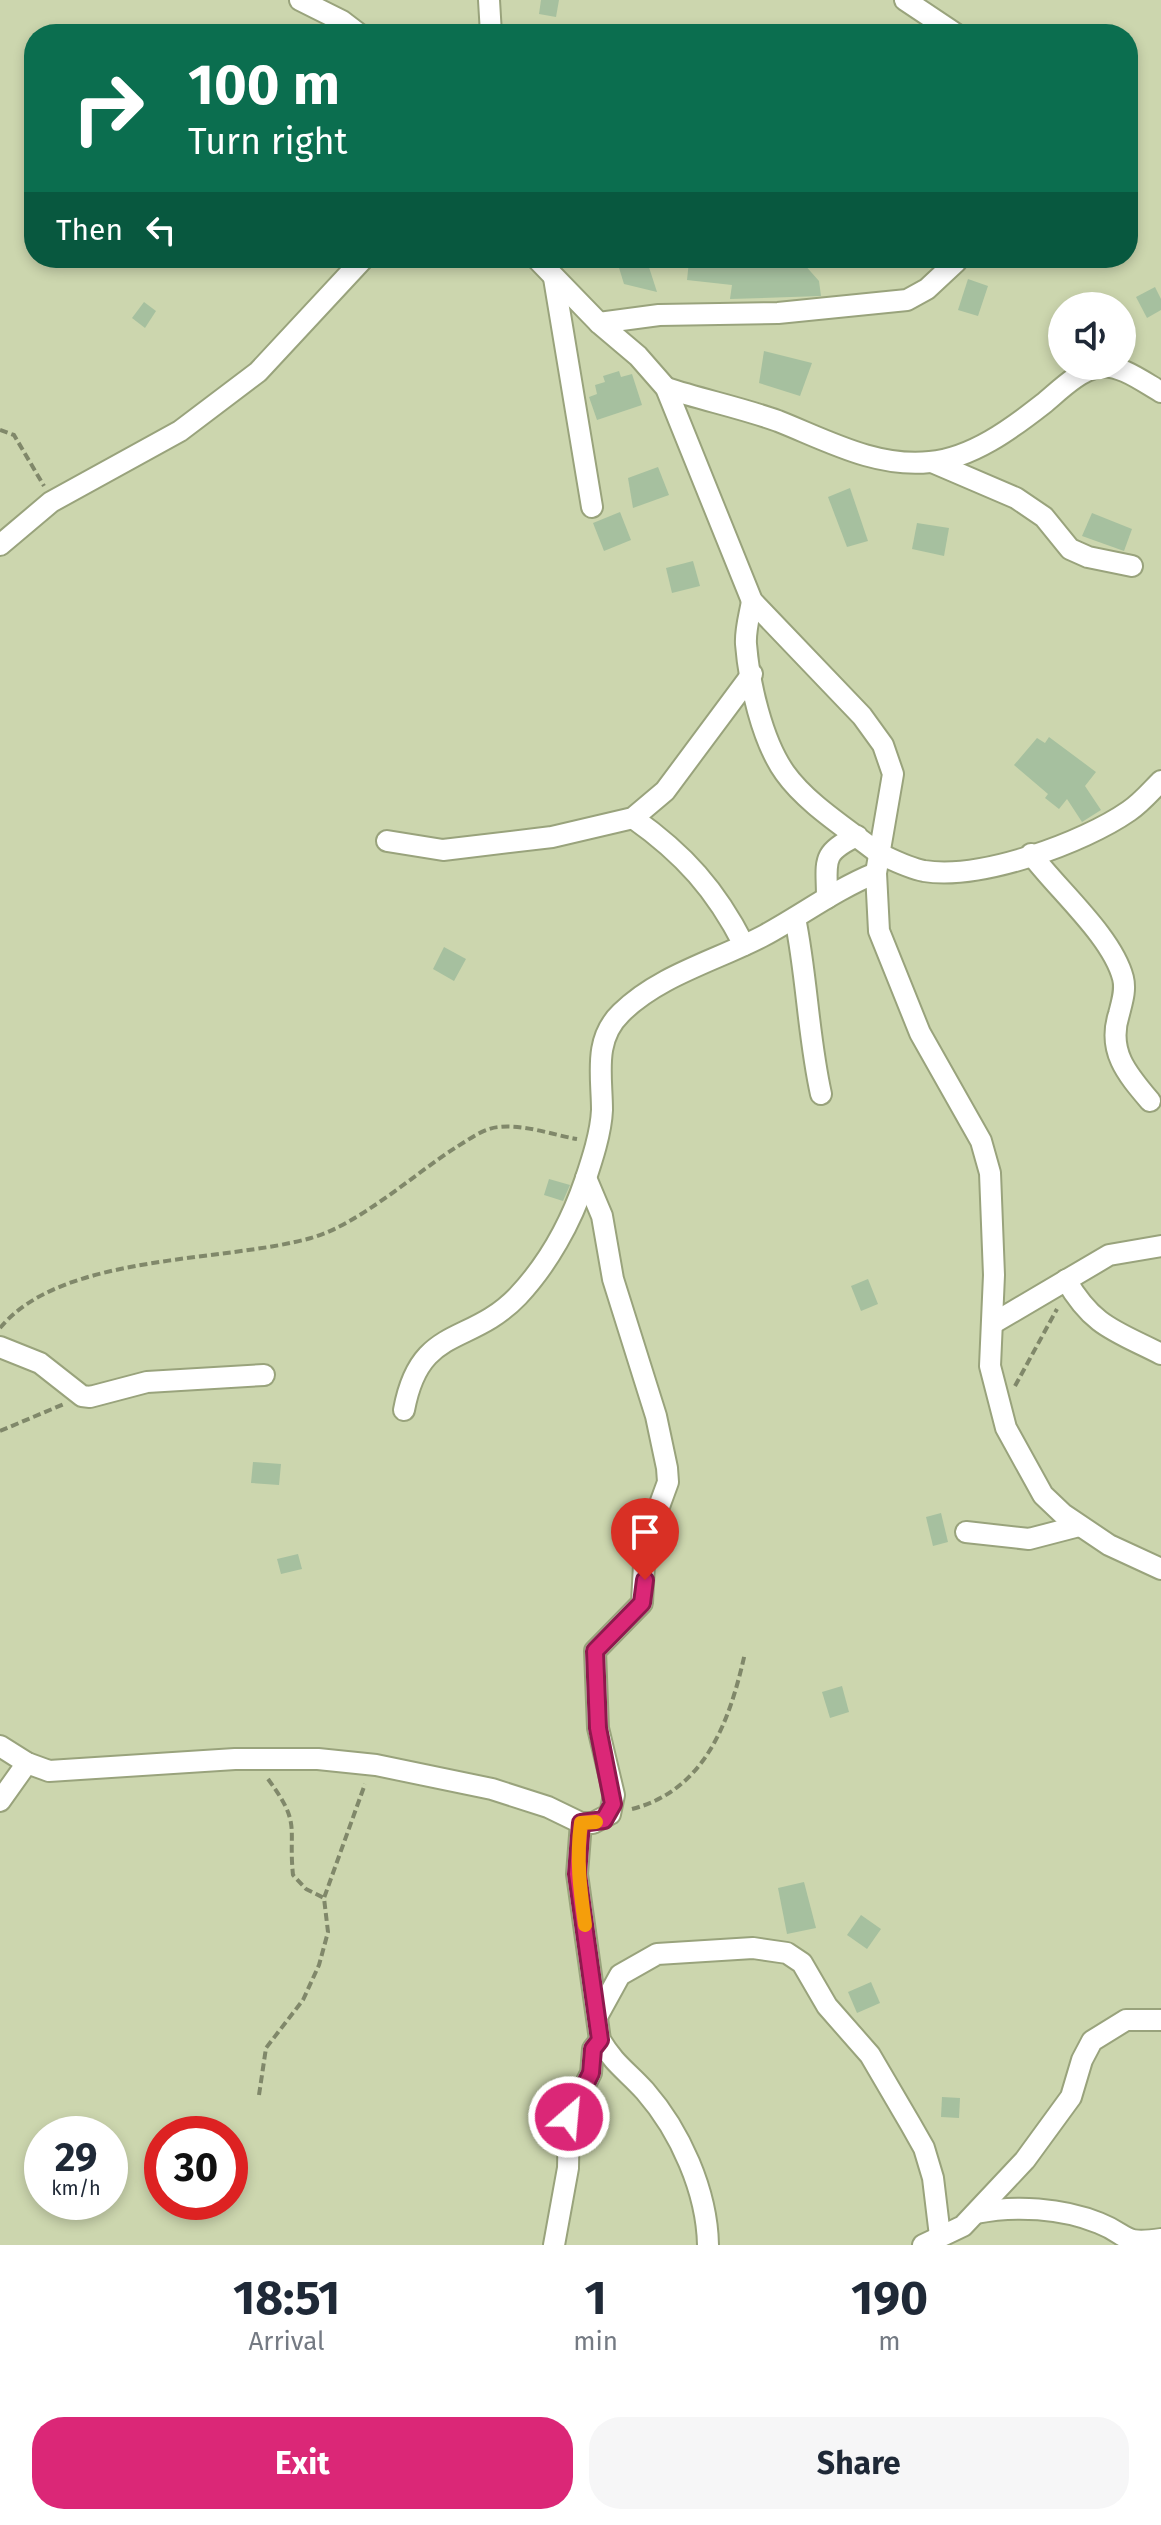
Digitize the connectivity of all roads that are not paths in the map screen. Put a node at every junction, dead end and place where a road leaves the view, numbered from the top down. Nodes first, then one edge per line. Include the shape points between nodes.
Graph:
1 (300, 0) edge
2 (489, 0) edge
3 (905, 0) edge
4 (346, 24) edge
5 (490, 24) edge
6 (941, 24) edge
7 (355, 268) edge
8 (545, 268) edge
9 (950, 268) edge
10 (554, 278) junction
11 (599, 323) junction
12 (666, 388) junction
13 (1161, 392) edge
14 (932, 462) junction
15 (592, 507) dead end
16 (0, 545) edge
17 (1132, 566) dead end
18 (752, 601) junction
19 (752, 674) junction
20 (1161, 781) edge
21 (633, 818) junction
22 (857, 836) junction
23 (387, 841) dead end
24 (1031, 854) junction
25 (877, 863) junction
26 (827, 898) junction
27 (795, 918) junction
28 (744, 945) junction
29 (821, 1094) dead end
30 (1150, 1101) dead end
31 (586, 1178) junction
32 (1161, 1246) edge
33 (1068, 1285) junction
34 (992, 1324) junction
35 (0, 1347) edge
36 (1161, 1354) edge
37 (264, 1375) dead end
38 (404, 1410) dead end
39 (1079, 1526) junction
40 (966, 1532) dead end
41 (1158, 1560) edge
42 (0, 1746) edge
43 (27, 1763) junction
44 (0, 1801) edge
45 (581, 1823) junction
46 (598, 2015) junction
47 (1161, 2020) edge
48 (600, 2040) junction
49 (976, 2213) junction
50 (1161, 2239) edge
51 (932, 2241) edge
52 (554, 2245) edge
53 (708, 2245) edge

1 - 4 street
2 - 5 street
3 - 6 street
7 - 16 street via 258,372 180,431 51,502
8 - 10 street
9 - 11 street via 907,300
10 - 11 street
10 - 15 street
11 - 12 street
12 - 14 street via 878,459
12 - 18 street
13 - 14 street via 1120,370 1101,367 1065,386 985,444
14 - 17 street via 1026,504 1070,549
18 - 19 street via 746,642
18 - 25 street via 883,745 893,774
19 - 21 street via 665,791
19 - 22 street via 762,725 786,774
20 - 24 street via 1130,810 1096,830
21 - 23 street via 552,837 443,850
21 - 28 street via 694,866
22 - 25 street
22 - 26 street via 836,847 826,860
24 - 25 street via 982,868 926,871
24 - 30 street via 1112,953 1124,995 1114,1027 1115,1045 1120,1062
25 - 26 street
25 - 34 street via 877,919 889,963 920,1033 971,1119 990,1173
26 - 27 street
27 - 28 street
27 - 29 street
28 - 31 street via 660,985 618,1014 600,1055 602,1108
31 - 38 street via 572,1217 518,1297 426,1356 415,1370
31 - 45 street via 602,1216 617,1293 656,1416 668,1482 645,1545 642,1603 595,1651 598,1728 614,1795 604,1820
32 - 33 street via 1109,1255
33 - 34 street
33 - 36 street via 1088,1315
34 - 39 street via 990,1366 1019,1458 1043,1495
35 - 37 street via 40,1363 82,1396 147,1382
39 - 40 street via 1029,1539
39 - 41 street via 1109,1545
42 - 43 street
43 - 44 street
43 - 45 street via 49,1771 252,1759 376,1765 492,1789
45 - 46 street via 577,1874
46 - 48 street
46 - 51 street via 620,1975 657,1954 753,1948 787,1953 802,1963 827,2006 870,2055 924,2148 933,2178
47 - 49 street via 1126,2020 1092,2041 1071,2097 1025,2160
48 - 52 street via 569,2117 568,2168
48 - 53 street via 614,2064 644,2090 691,2167 708,2224
49 - 50 street via 1001,2208 1063,2214 1102,2224 1123,2240 1139,2244
49 - 51 street

